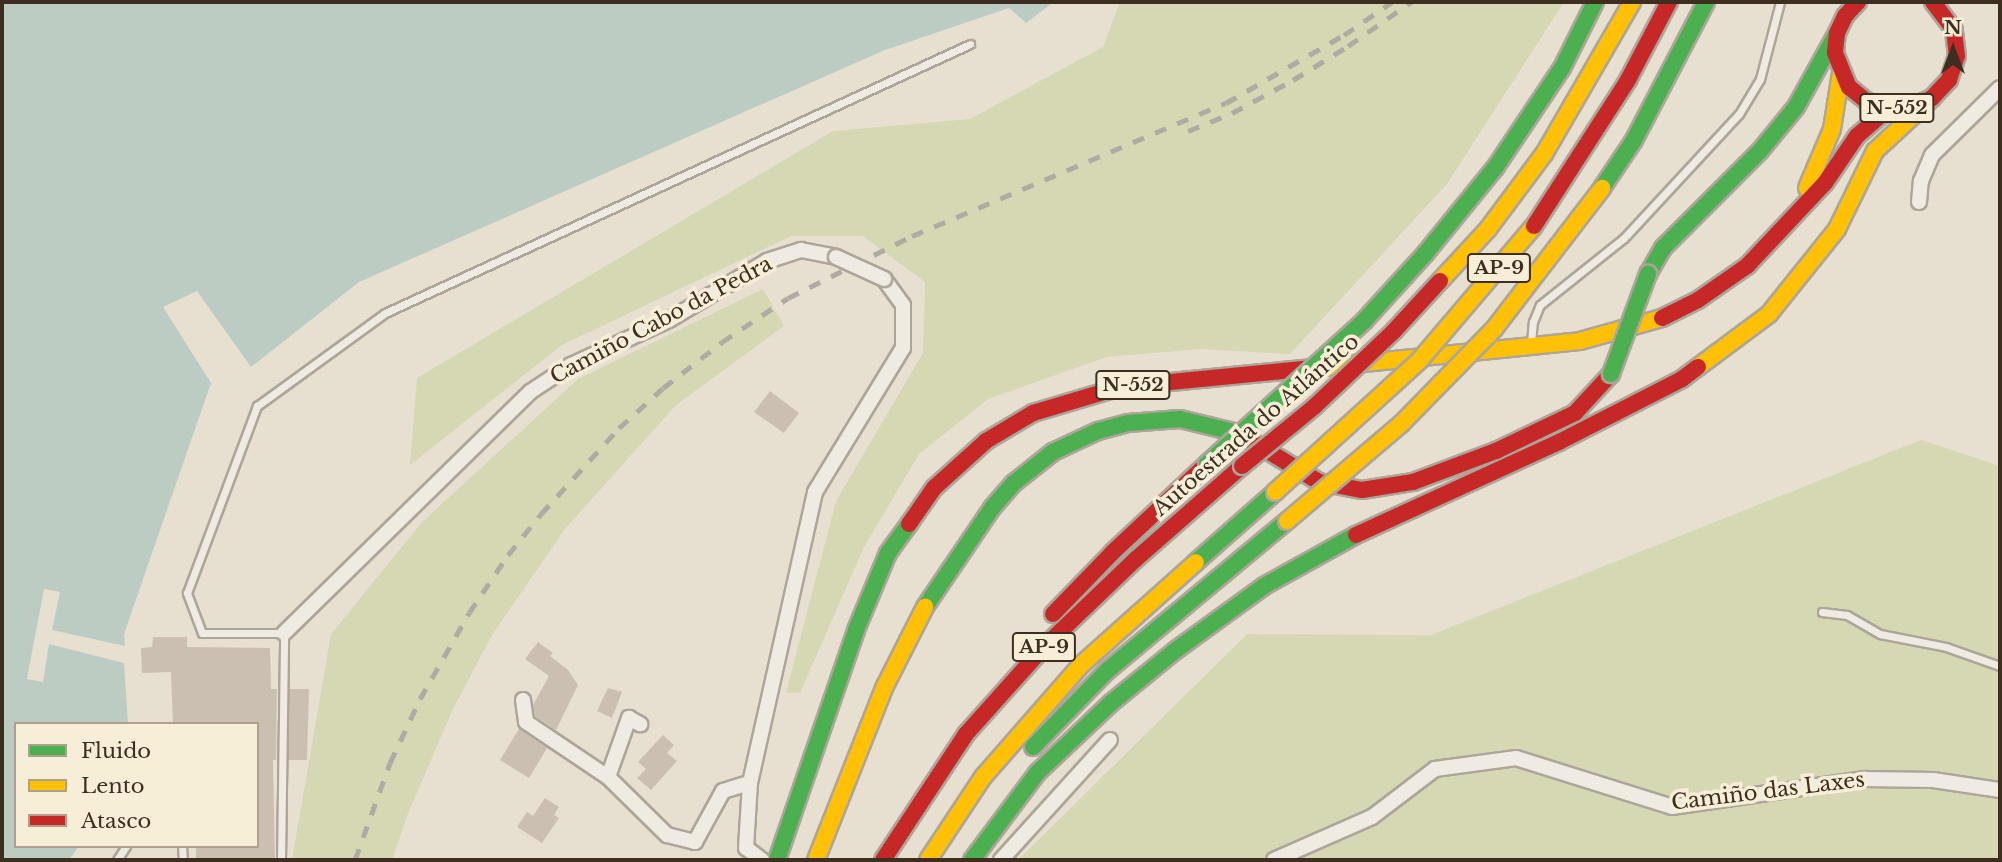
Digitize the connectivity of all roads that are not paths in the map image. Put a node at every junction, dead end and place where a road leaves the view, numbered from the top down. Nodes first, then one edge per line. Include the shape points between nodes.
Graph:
1 (1595, 2) edge
2 (1632, 2) edge
3 (1669, 2) edge
4 (1706, 2) edge
5 (1780, 2) edge
6 (1858, 2) edge
7 (1933, 2) edge
8 (1838, 33) junction
9 (970, 44) dead end
10 (1841, 73) junction
11 (2000, 88) edge
12 (1932, 97) junction
13 (1888, 109) junction
14 (1919, 202) dead end
15 (1787, 223) junction
16 (1531, 348) junction
17 (1822, 612) dead end
18 (284, 633) junction
19 (2000, 666) edge
20 (523, 700) dead end
21 (640, 724) dead end
22 (1110, 740) dead end
23 (1020, 761) dead end
24 (608, 777) junction
25 (750, 783) junction
26 (995, 790) dead end
27 (2000, 790) edge
28 (281, 860) edge
29 (762, 860) edge
30 (777, 860) edge
31 (816, 860) edge
32 (865, 860) edge
33 (883, 860) edge
34 (928, 860) edge
35 (943, 860) edge
36 (972, 860) edge
37 (1001, 860) edge
38 (1275, 860) edge

1 - 32 highway, bridge via 1562,68 1495,168 1425,254 1365,320 1113,552 992,683 919,778
2 - 33 highway, Autoestrada do Atlántico / AP-9, bridge via 1544,154 1488,229 1394,331 1315,406 1136,559 1042,649 966,734
3 - 34 highway, AP-9, bridge via 1628,80 1544,215 1419,361 1081,665 983,777
4 - 23 highway, bridge via 1634,140 1582,218 1494,329 1402,423 1108,670
5 - 16 lane via 1760,79 1739,114 1623,238 1540,305 1532,322
6 - 8 highway
7 - 12 highway, N-552 via 1954,30 1957,56 1949,80
8 - 10 highway, N-552
8 - 31 highway, bridge via 1796,107 1760,151 1663,248 1648,274 1611,374 1575,413 1496,451 1413,482 1362,490 1319,482 1236,432 1180,419 1128,423 1098,431 1053,452 1014,483 929,599 885,686
9 - 18 lane via 384,313 257,406 187,593 202,633
10 - 13 highway, N-552 via 1866,101
10 - 15 highway, N-552 via 1832,129
11 - 14 street via 1932,155
12 - 13 highway, N-552 via 1911,107
12 - 36 highway via 1875,151 1837,229 1769,314 1682,379 1559,442 1352,536 1264,586 1111,703 1037,773
13 - 15 highway, N-552 via 1857,136 1825,183
15 - 16 highway, N-552 via 1723,285 1676,312 1619,332
16 - 30 highway, N-552 via 1120,387 1033,414 986,441 934,488 888,553 856,630
17 - 19 lane via 1847,615 1880,634 1946,647
18 - 25 street, Camiño Cabo da Pedra, bridge via 530,392 571,365 669,320 766,261 801,250 835,257 884,279 903,305 902,348 815,492
18 - 28 lane
20 - 24 street via 526,722
21 - 24 street via 629,718
22 - 37 street
24 - 25 street via 667,835 695,842 723,792
25 - 29 street, Camiño Cabo da Pedra via 747,848
26 - 35 highway
27 - 38 street, Camiño das Laxes via 1933,779 1865,779 1672,807 1516,758 1435,769 1373,817

